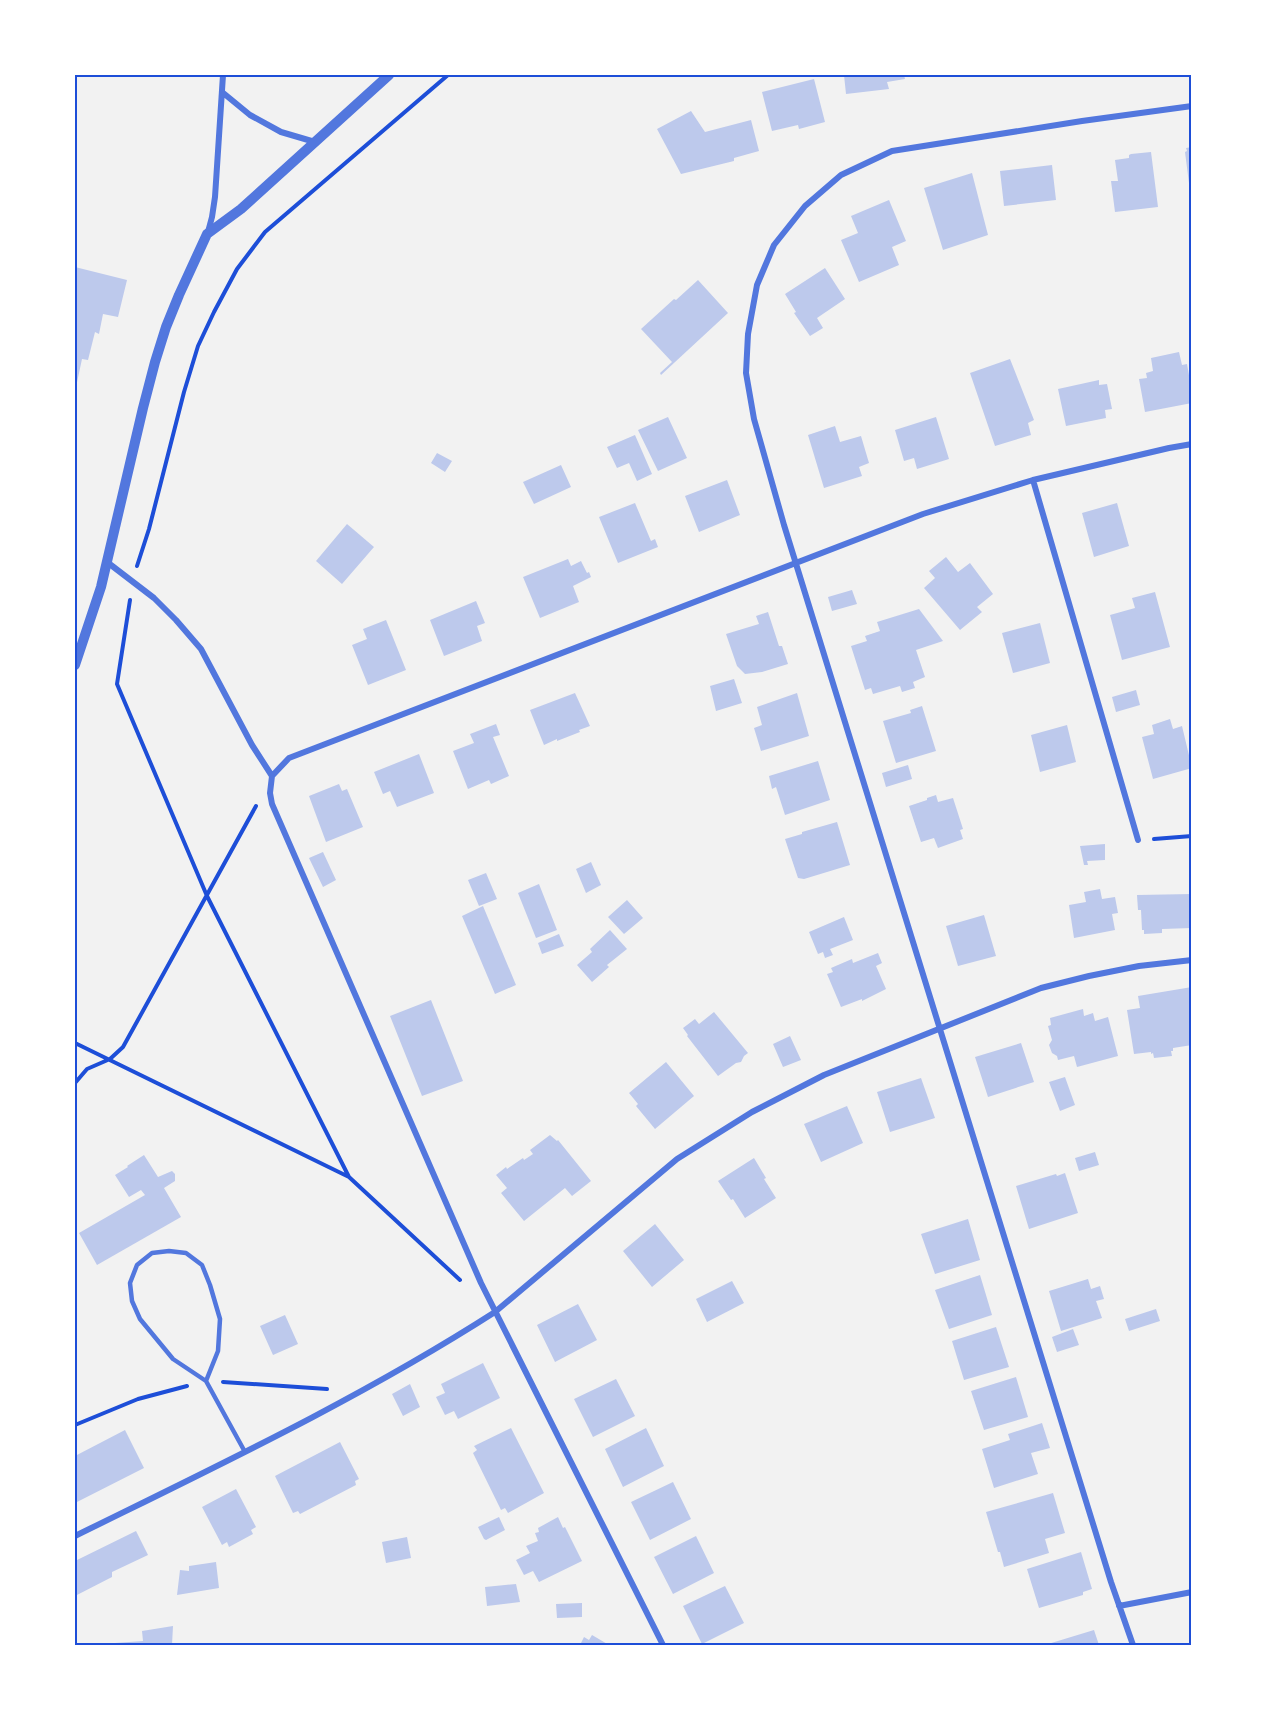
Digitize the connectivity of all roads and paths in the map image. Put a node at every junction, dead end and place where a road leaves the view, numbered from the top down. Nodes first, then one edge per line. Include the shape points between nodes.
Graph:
1 (223, 75) edge
2 (389, 75) edge
3 (448, 75) edge
4 (222, 92) junction
5 (1192, 106) edge
6 (316, 142) junction
7 (207, 234) junction
8 (1192, 444) edge
9 (1034, 480) junction
10 (107, 562) junction
11 (796, 562) junction
12 (133, 582) junction
13 (75, 665) edge
14 (272, 776) junction
15 (1192, 836) edge
16 (1138, 840) joint
17 (207, 896) junction
18 (1192, 960) edge
19 (940, 1028) junction
20 (75, 1043) edge
21 (110, 1059) junction
22 (75, 1083) edge
23 (349, 1177) junction
24 (461, 1280) dead end
25 (495, 1312) junction
26 (207, 1381) junction
27 (360, 1392) junction
28 (75, 1425) edge
29 (245, 1452) junction
30 (75, 1536) edge
31 (1192, 1592) edge
32 (1119, 1606) junction
33 (663, 1645) edge
34 (1133, 1645) edge

1 - 4 street
2 - 6 street
3 - 12 path via 265,232 237,269 198,346
4 - 6 street via 250,115 281,132
4 - 7 street via 215,197
5 - 11 street via 892,152 841,175 805,206 774,245 757,285 746,373 754,419
6 - 7 street
7 - 10 street via 179,294 155,362
8 - 9 street
9 - 11 street via 923,514
9 - 16 street
10 - 12 street
10 - 13 street
11 - 14 street via 289,758
11 - 19 street
12 - 14 street via 201,649
12 - 17 path via 117,684
14 - 17 path
14 - 25 street via 272,804
15 - 16 path
17 - 21 path via 123,1047
17 - 23 path
18 - 19 street via 1139,966 1041,988
19 - 25 street via 824,1075 752,1112 677,1159
19 - 32 street
20 - 21 path
21 - 22 path via 87,1069
21 - 23 path
23 - 24 path
25 - 27 street
25 - 33 street
26 - 26 lane via 173,1359 140,1318 132,1301 130,1283 137,1265 152,1253 186,1253 202,1264 220,1320 218,1351
26 - 27 path
26 - 28 path via 138,1399
26 - 29 lane
27 - 29 street
29 - 30 street
31 - 32 street
32 - 34 street

